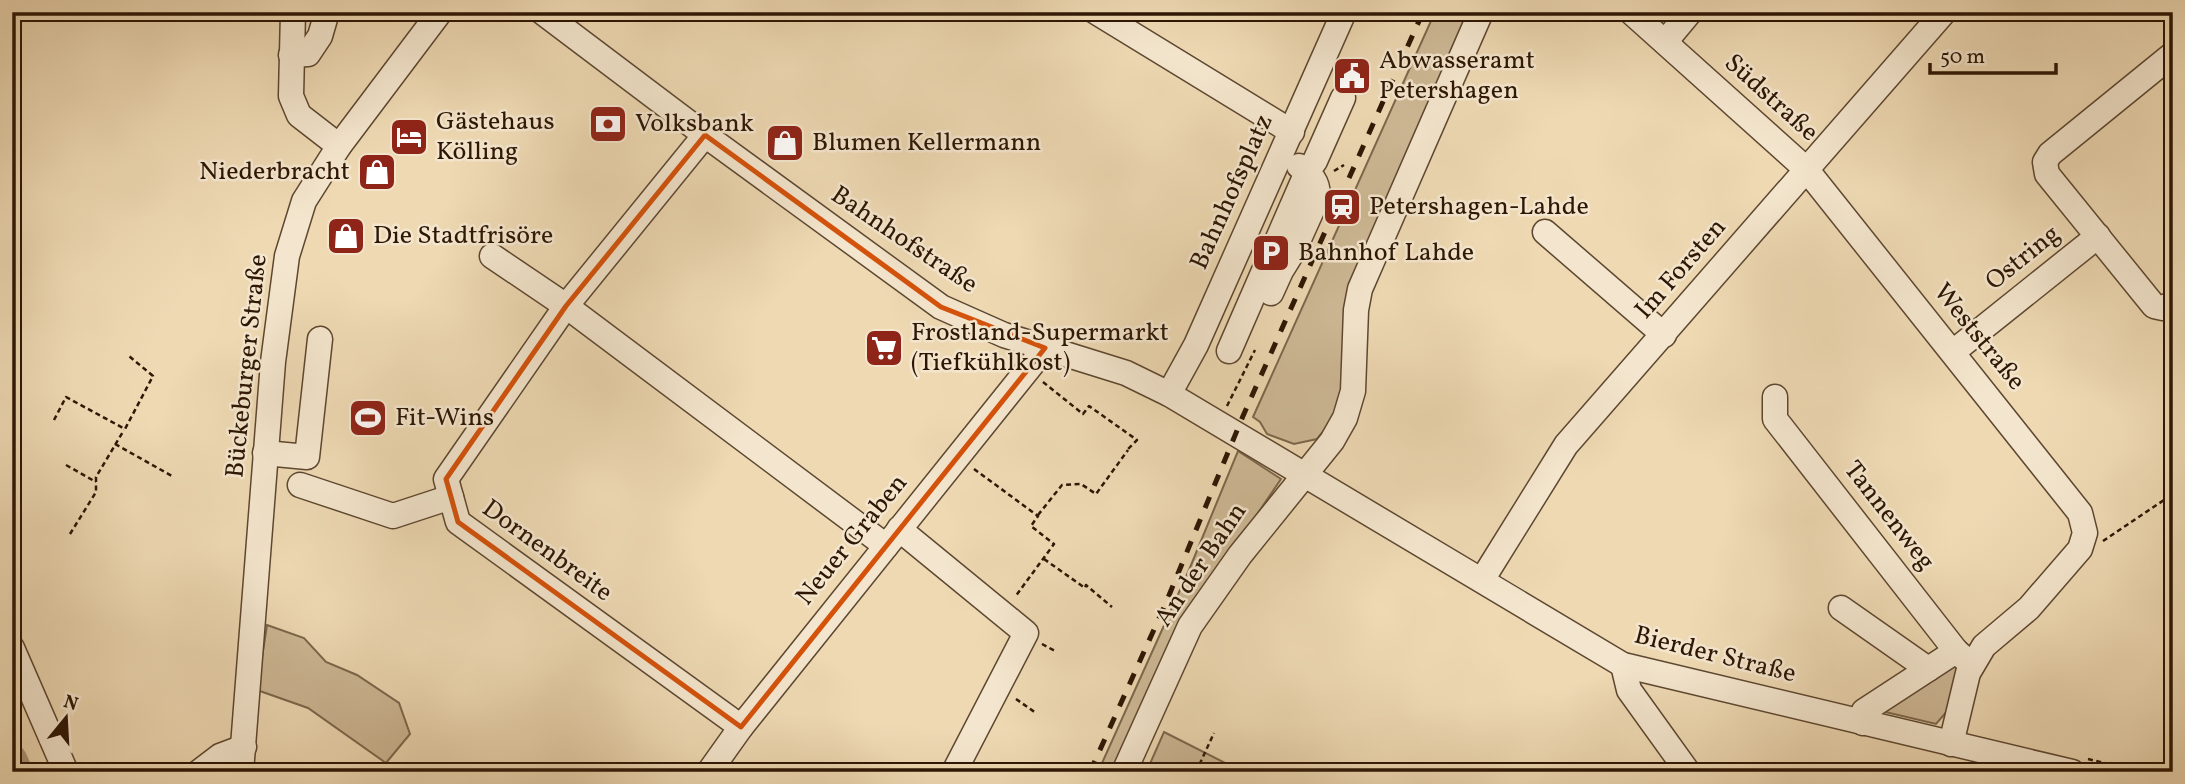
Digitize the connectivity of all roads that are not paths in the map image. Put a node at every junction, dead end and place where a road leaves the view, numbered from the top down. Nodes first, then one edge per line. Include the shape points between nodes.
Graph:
1 (293, 12) edge
2 (327, 12) edge
3 (440, 12) edge
4 (542, 12) edge
5 (1096, 12) edge
6 (1344, 12) edge
7 (1481, 12) edge
8 (1632, 12) edge
9 (1690, 12) edge
10 (1944, 12) edge
11 (1665, 42) junction
12 (2173, 54) edge
13 (291, 55) junction
14 (1343, 98) dead end
15 (1296, 123) junction
16 (1331, 127) junction
17 (705, 135) junction
18 (339, 146) junction
19 (1280, 158) junction
20 (1806, 169) junction
21 (1307, 172) junction
22 (1545, 232) dead end
23 (2098, 236) junction
24 (492, 256) dead end
25 (2173, 303) edge
26 (566, 306) junction
27 (1664, 335) junction
28 (320, 339) dead end
29 (1196, 345) junction
30 (1045, 348) junction
31 (1953, 352) junction
32 (1169, 394) junction
33 (1775, 397) dead end
34 (265, 453) junction
35 (1303, 474) junction
36 (300, 485) dead end
37 (451, 497) junction
38 (892, 537) junction
39 (1482, 580) junction
40 (1841, 608) dead end
41 (12, 648) edge
42 (1964, 658) junction
43 (1623, 665) junction
44 (1928, 669) junction
45 (1863, 723) junction
46 (741, 727) junction
47 (1951, 744) junction
48 (244, 747) junction
49 (66, 772) edge
50 (199, 772) edge
51 (241, 772) edge
52 (709, 772) edge
53 (954, 772) edge
54 (1124, 772) edge
55 (1688, 772) edge
56 (2072, 772) edge

1 - 13 street
2 - 13 street via 320,36 308,54
3 - 18 street, Bückeburger Straße
4 - 17 street, Bahnhofstraße
5 - 15 street
6 - 15 street, Bahnhofsplatz
7 - 35 street, An der Bahn via 1360,289 1353,391 1345,418
8 - 11 street, Südstraße
9 - 11 street
10 - 20 street, Im Forsten
11 - 20 street, Südstraße
12 - 23 street, Ostring via 2045,162 2047,174
13 - 18 street via 291,96 299,116
14 - 16 street
15 - 16 street
15 - 19 street, Bahnhofsplatz
16 - 21 street
17 - 26 street, Dornenbreite
17 - 30 street, Bahnhofstraße via 941,307
18 - 34 street, Bückeburger Straße via 304,201 287,256
19 - 21 street
19 - 29 street, Bahnhofsplatz
20 - 27 street, Im Forsten
20 - 31 street, Weststraße
21 - 29 street via 1229,351
22 - 27 street
23 - 25 street, Ostring via 2154,306
23 - 31 street, Ostring
24 - 26 street
26 - 37 street, Dornenbreite via 446,479
26 - 38 street
27 - 39 street, Im Forsten via 1566,445
28 - 34 street via 307,457
29 - 32 street, Bahnhofsplatz
30 - 32 street, Bahnhofstraße via 1126,373
30 - 38 street, Neuer Graben
31 - 42 street, Weststraße via 2080,513 2085,533 2080,549 2029,608
32 - 35 street, Bahnhofstraße
33 - 42 street, Tannenweg via 1775,419
34 - 48 street, Bückeburger Straße
35 - 39 street, Bierder Straße
35 - 54 street, An der Bahn via 1190,626
36 - 37 street via 393,516
37 - 46 street, Dornenbreite via 457,523
38 - 46 street, Neuer Graben
38 - 53 street via 1026,633
39 - 43 street, Bierder Straße
40 - 44 street
41 - 49 street
42 - 44 street
42 - 47 street via 1968,673
43 - 45 street, Bierder Straße
43 - 55 street via 1629,690
44 - 45 street via 1864,711
45 - 47 street, Bierder Straße
46 - 52 street, Neuer Graben
47 - 56 street, Bierder Straße
48 - 50 street via 220,756
48 - 51 street, Bückeburger Straße

